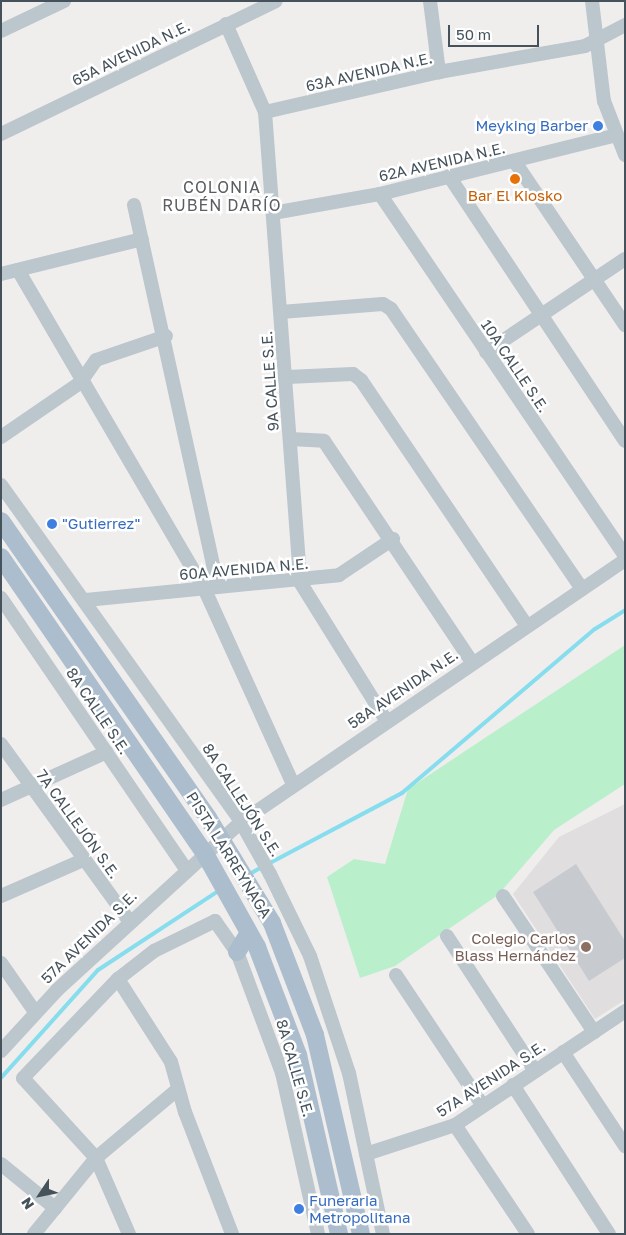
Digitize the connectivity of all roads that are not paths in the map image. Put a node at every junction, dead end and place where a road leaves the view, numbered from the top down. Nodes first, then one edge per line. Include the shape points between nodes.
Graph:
1 (276, 1) edge
2 (430, 1) edge
3 (592, 1) edge
4 (60, 2) edge
5 (226, 24) junction
6 (625, 25) edge
7 (1, 30) edge
8 (594, 42) junction
9 (439, 72) junction
10 (265, 112) junction
11 (1, 134) edge
12 (616, 135) junction
13 (625, 155) edge
14 (516, 162) junction
15 (449, 176) junction
16 (380, 194) junction
17 (134, 205) dead end
18 (273, 213) junction
19 (142, 239) junction
20 (625, 259) edge
21 (18, 270) junction
22 (1, 274) edge
23 (594, 279) junction
24 (281, 312) junction
25 (541, 316) junction
26 (625, 325) edge
27 (166, 336) junction
28 (486, 352) junction
29 (287, 377) junction
30 (80, 382) junction
31 (1, 437) edge
32 (290, 439) junction
33 (625, 441) edge
34 (1, 485) edge
35 (1, 521) edge
36 (393, 539) junction
37 (1, 557) edge
38 (625, 558) edge
39 (300, 582) junction
40 (218, 587) junction
41 (204, 588) junction
42 (582, 589) junction
43 (1, 598) edge
44 (86, 600) junction
45 (527, 626) junction
46 (472, 662) junction
47 (386, 720) junction
48 (1, 744) edge
49 (107, 752) junction
50 (294, 784) junction
51 (32, 787) junction
52 (1, 800) edge
53 (241, 822) junction
54 (221, 838) junction
55 (204, 852) junction
56 (83, 860) junction
57 (185, 868) junction
58 (1, 896) edge
59 (503, 896) dead end
60 (130, 922) junction
61 (249, 933) junction
62 (447, 936) dead end
63 (237, 952) junction
64 (1, 964) edge
65 (396, 975) dead end
66 (118, 979) junction
67 (625, 1011) edge
68 (36, 1012) junction
69 (594, 1032) junction
70 (1, 1051) edge
71 (563, 1052) junction
72 (535, 1071) junction
73 (513, 1085) junction
74 (178, 1089) junction
75 (483, 1106) junction
76 (454, 1125) junction
77 (625, 1146) edge
78 (366, 1154) junction
79 (96, 1158) junction
80 (1, 1164) edge
81 (55, 1208) junction
82 (34, 1234) edge
83 (129, 1234) edge
84 (232, 1234) edge
85 (318, 1234) edge
86 (339, 1234) edge
87 (362, 1234) edge
88 (383, 1234) edge
89 (528, 1234) edge
90 (609, 1234) edge

1 - 5 street, 65A AVENIDA N.E.
2 - 9 street
3 - 8 street
4 - 7 street
5 - 10 street, 9A CALLE S.E.
5 - 11 street, 65A AVENIDA N.E.
6 - 8 street, 63A AVENIDA N.E.
8 - 9 street, 63A AVENIDA N.E.
8 - 12 street
9 - 10 street, 63A AVENIDA N.E.
10 - 18 street, 9A CALLE S.E.
12 - 13 street
12 - 14 street, 62A AVENIDA N.E.
14 - 15 street, 62A AVENIDA N.E.
14 - 23 street
15 - 16 street, 62A AVENIDA N.E.
15 - 25 street
16 - 18 street, 62A AVENIDA N.E.
16 - 28 street, 10A CALLE S.E.
17 - 19 street
18 - 24 street, 9A CALLE S.E.
19 - 21 street
19 - 27 street
20 - 23 street
21 - 22 street
21 - 30 street
23 - 25 street
23 - 26 street
24 - 29 street, 9A CALLE S.E.
24 - 42 street via 383,304 393,311
25 - 28 street
25 - 33 street
27 - 30 street via 96,360
27 - 40 street
28 - 38 street, 10A CALLE S.E.
29 - 32 street, 9A CALLE S.E.
29 - 45 street via 352,374 361,380
30 - 31 street
30 - 41 street
32 - 36 street via 324,441
32 - 39 street, 9A CALLE S.E.
34 - 44 street, 8A CALLEJÓN S.E.
35 - 54 main road, PISTA LARREYNAGA
36 - 39 street, 60A AVENIDA N.E. via 339,575
36 - 46 street
37 - 55 main road, PISTA LARREYNAGA
38 - 42 street, 58A AVENIDA N.E.
39 - 40 street, 60A AVENIDA N.E.
39 - 47 street, 9A CALLE S.E.
40 - 41 street, 60A AVENIDA N.E.
41 - 44 street, 60A AVENIDA N.E.
41 - 50 street
42 - 45 street, 58A AVENIDA N.E.
43 - 49 street, 8A CALLE S.E.
44 - 53 street, 8A CALLEJÓN S.E.
45 - 46 street, 58A AVENIDA N.E.
46 - 47 street, 58A AVENIDA N.E.
47 - 50 street, 58A AVENIDA N.E.
48 - 51 street, 7A CALLEJÓN S.E.
49 - 51 street
49 - 57 street, 8A CALLE S.E.
50 - 53 street, 58A AVENIDA N.E.
51 - 52 street
51 - 56 street, 7A CALLEJÓN S.E.
53 - 54 street, 58A AVENIDA N.E.
53 - 78 street, 8A CALLEJÓN S.E. via 310,956 349,1073
54 - 55 street, 58A AVENIDA N.E.
54 - 87 main road, PISTA LARREYNAGA via 287,955 315,1035
55 - 57 street, 57A AVENIDA S.E.
55 - 61 main road, PISTA LARREYNAGA
56 - 58 street
56 - 60 street, 7A CALLEJÓN S.E.
57 - 60 street, 57A AVENIDA S.E.
59 - 69 street
60 - 68 street, 57A AVENIDA S.E.
61 - 63 main road
61 - 86 main road, PISTA LARREYNAGA via 298,1055
62 - 72 street
63 - 66 street, 8A CALLE S.E. via 215,921 154,951
63 - 85 street, 8A CALLE S.E. via 282,1073
64 - 68 street
65 - 75 street
66 - 74 street via 171,1062
66 - 79 street via 23,1078
67 - 69 street, 57A AVENIDA S.E.
68 - 70 street, 57A AVENIDA S.E.
69 - 71 street, 57A AVENIDA S.E.
71 - 72 street, 57A AVENIDA S.E.
71 - 77 street
72 - 73 street, 57A AVENIDA S.E.
73 - 75 street, 57A AVENIDA S.E.
73 - 90 street
74 - 79 street
74 - 84 street
75 - 76 street, 57A AVENIDA S.E.
76 - 78 street, 57A AVENIDA S.E.
76 - 89 street
78 - 88 street, 8A CALLEJÓN S.E.
79 - 81 street
79 - 83 street
80 - 81 street
81 - 82 street

